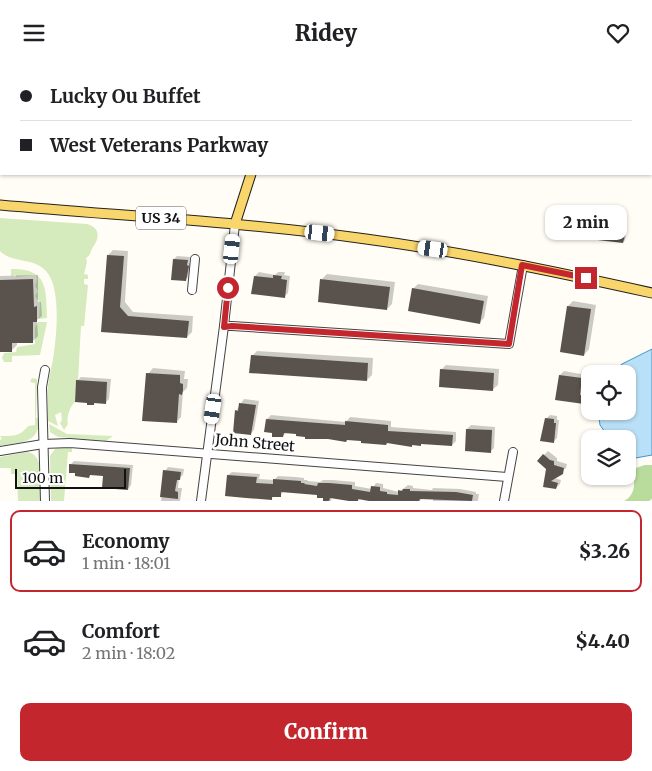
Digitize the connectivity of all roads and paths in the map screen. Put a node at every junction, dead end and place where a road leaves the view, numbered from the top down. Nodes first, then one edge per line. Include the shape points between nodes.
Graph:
1 (251, 175) edge
2 (0, 205) edge
3 (235, 224) junction
4 (195, 259) dead end
5 (522, 265) junction
6 (192, 290) dead end
7 (652, 293) edge
8 (224, 327) junction
9 (45, 370) dead end
10 (43, 444) junction
11 (0, 451) edge
12 (512, 452) dead end
13 (207, 453) junction
14 (507, 477) junction
15 (45, 501) edge
16 (202, 501) edge
17 (504, 501) edge

1 - 3 main road
2 - 3 main road, US 34
3 - 5 main road, US 34 via 366,239
3 - 8 street
4 - 6 street
5 - 7 main road, US 34
5 - 8 street via 509,344
8 - 13 street
9 - 10 street via 42,387
10 - 11 street, John Street
10 - 13 street, John Street
10 - 15 street
12 - 14 street
13 - 14 street, John Street
13 - 16 street
14 - 17 street

